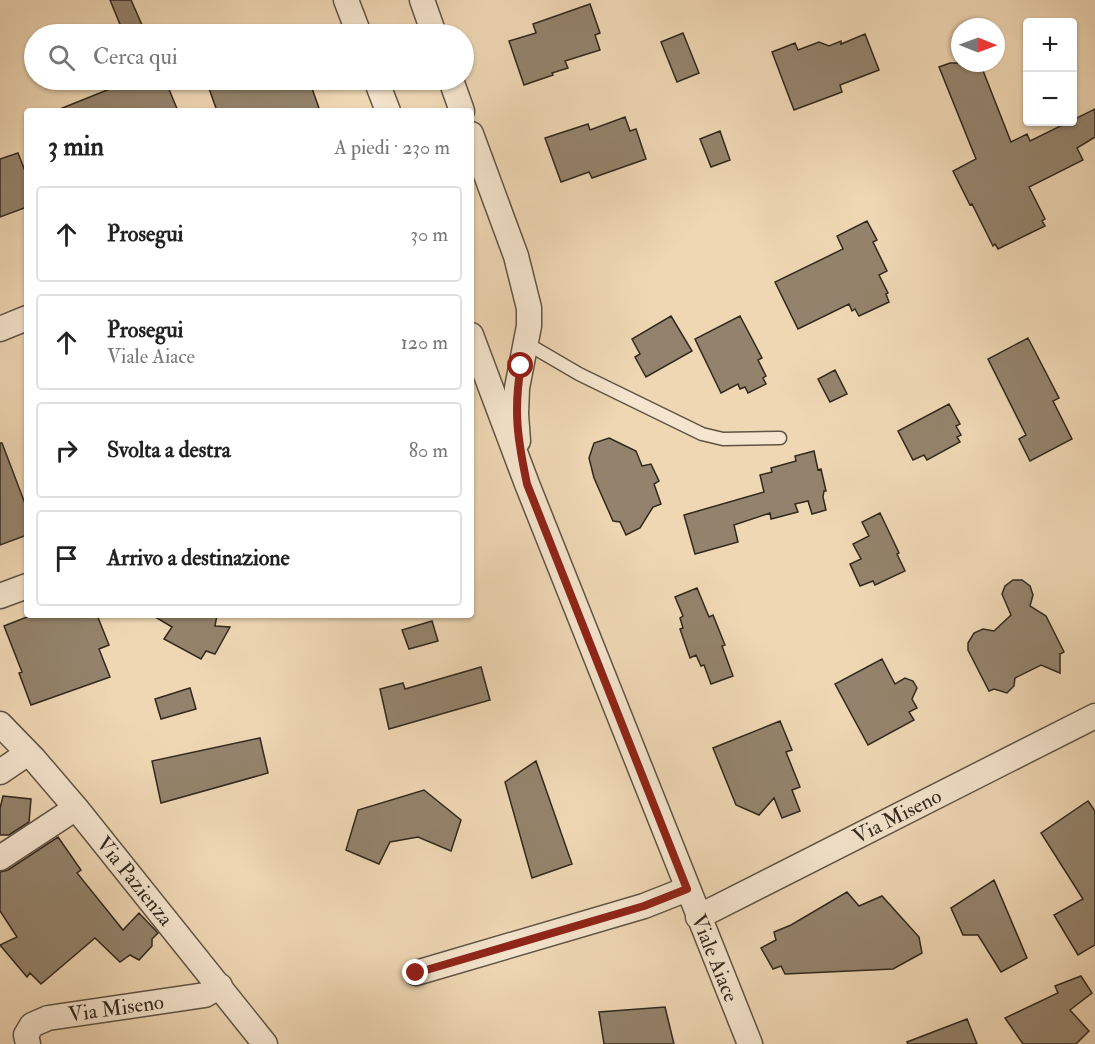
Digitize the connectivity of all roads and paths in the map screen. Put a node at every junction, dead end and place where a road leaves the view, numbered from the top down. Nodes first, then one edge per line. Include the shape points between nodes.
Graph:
1 (346, 0) edge
2 (422, 0) edge
3 (355, 24) edge
4 (430, 24) edge
5 (380, 90) edge
6 (455, 90) edge
7 (387, 108) edge
8 (461, 108) edge
9 (474, 142) edge
10 (24, 319) edge
11 (0, 328) edge
12 (474, 343) edge
13 (526, 343) junction
14 (780, 438) dead end
15 (527, 484) junction
16 (24, 587) edge
17 (0, 596) edge
18 (1095, 716) edge
19 (0, 724) edge
20 (28, 753) junction
21 (0, 772) edge
22 (76, 808) junction
23 (0, 858) edge
24 (687, 889) junction
25 (698, 916) junction
26 (416, 973) dead end
27 (220, 986) junction
28 (28, 1044) edge
29 (264, 1044) edge
30 (750, 1044) edge

1 - 3 street
2 - 4 street
5 - 7 street
6 - 8 street
9 - 13 street via 524,284 529,308
10 - 11 street
12 - 15 street, Viale Aiace
13 - 14 lane via 579,374 702,434 723,439
13 - 15 street via 516,414
15 - 24 street, Viale Aiace
16 - 17 street
18 - 25 street, Via Miseno
19 - 20 street, Via Pazienza
20 - 21 street
20 - 22 street, Via Pazienza
22 - 23 street
22 - 27 street, Via Pazienza
24 - 25 street, Viale Aiace
24 - 26 street via 644,906
25 - 30 street, Viale Aiace
27 - 28 street, Via Miseno via 205,995 48,1018 32,1025 26,1035
27 - 29 street, Via Pazienza

